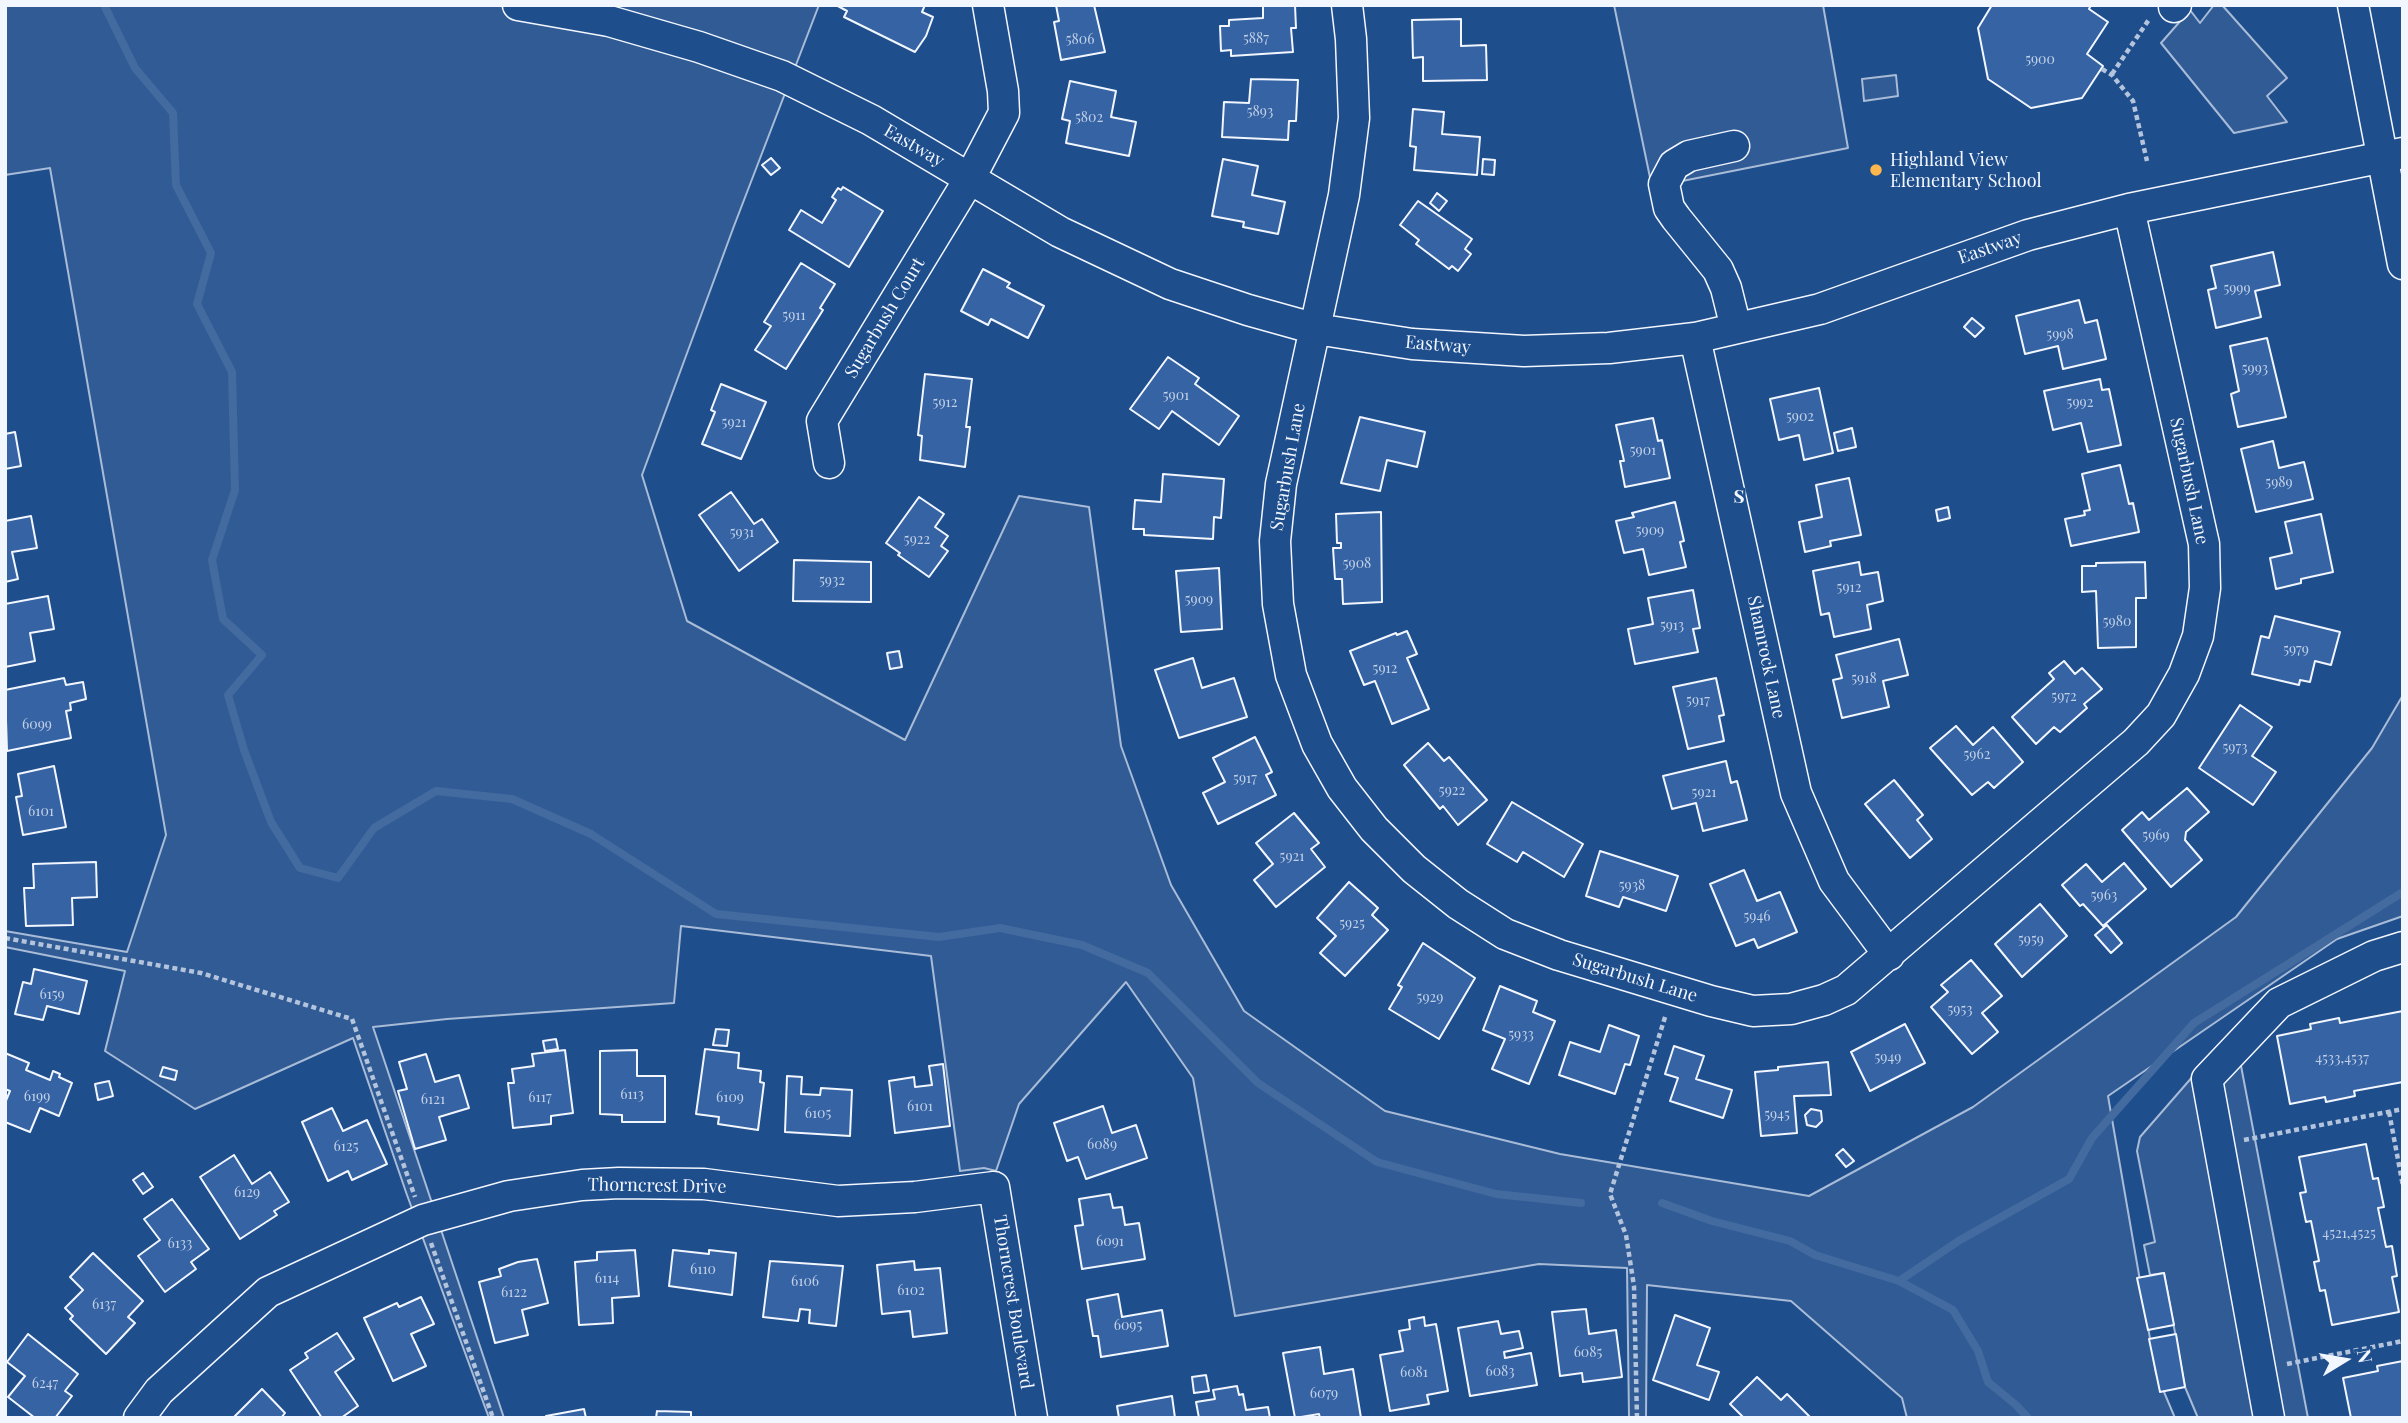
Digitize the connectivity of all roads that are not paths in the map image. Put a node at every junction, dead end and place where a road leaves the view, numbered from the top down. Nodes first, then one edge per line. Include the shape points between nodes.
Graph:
1 (518, 5) edge
2 (988, 5) edge
3 (1347, 5) edge
4 (2353, 5) edge
5 (1734, 146) dead end
6 (2393, 155) edge
7 (970, 178) junction
8 (2129, 209) junction
9 (2403, 264) edge
10 (1736, 328) junction
11 (1316, 329) junction
12 (1695, 338) junction
13 (829, 463) dead end
14 (2403, 947) edge
15 (1889, 955) junction
16 (994, 1186) joint
17 (139, 1418) edge
18 (1032, 1418) edge
19 (2269, 1418) edge

1 - 7 street, Eastway via 609,21 782,76 871,120
2 - 7 street via 1004,113
3 - 11 street, Sugarbush Lane via 1354,118 1344,195
4 - 6 street
5 - 10 street via 1689,156 1675,165 1664,184 1669,208 1718,270
6 - 8 street, Eastway
6 - 9 street
7 - 11 street, Eastway via 1060,232 1170,284
7 - 13 street, Sugarbush Court via 822,421
8 - 10 street, Eastway via 2028,235 1820,309
8 - 15 street, Sugarbush Lane via 2204,544 2205,588 2198,636 2167,705 2136,742
10 - 12 street, Eastway
11 - 12 street, Eastway via 1412,344 1524,351
11 - 15 street, Sugarbush Lane via 1281,484 1275,541 1278,604 1291,675 1317,744 1374,830 1458,904 1505,934 1753,1011 1791,1009 1824,1000 1846,990
12 - 15 street, Shamrock Lane via 1796,793 1834,881
14 - 19 street via 2374,956 2279,1003 2207,1079
16 - 17 street, Thorncrest Drive via 838,1201 704,1184 582,1185 509,1196 423,1220 268,1292 159,1391
16 - 18 street, Thorncrest Boulevard

